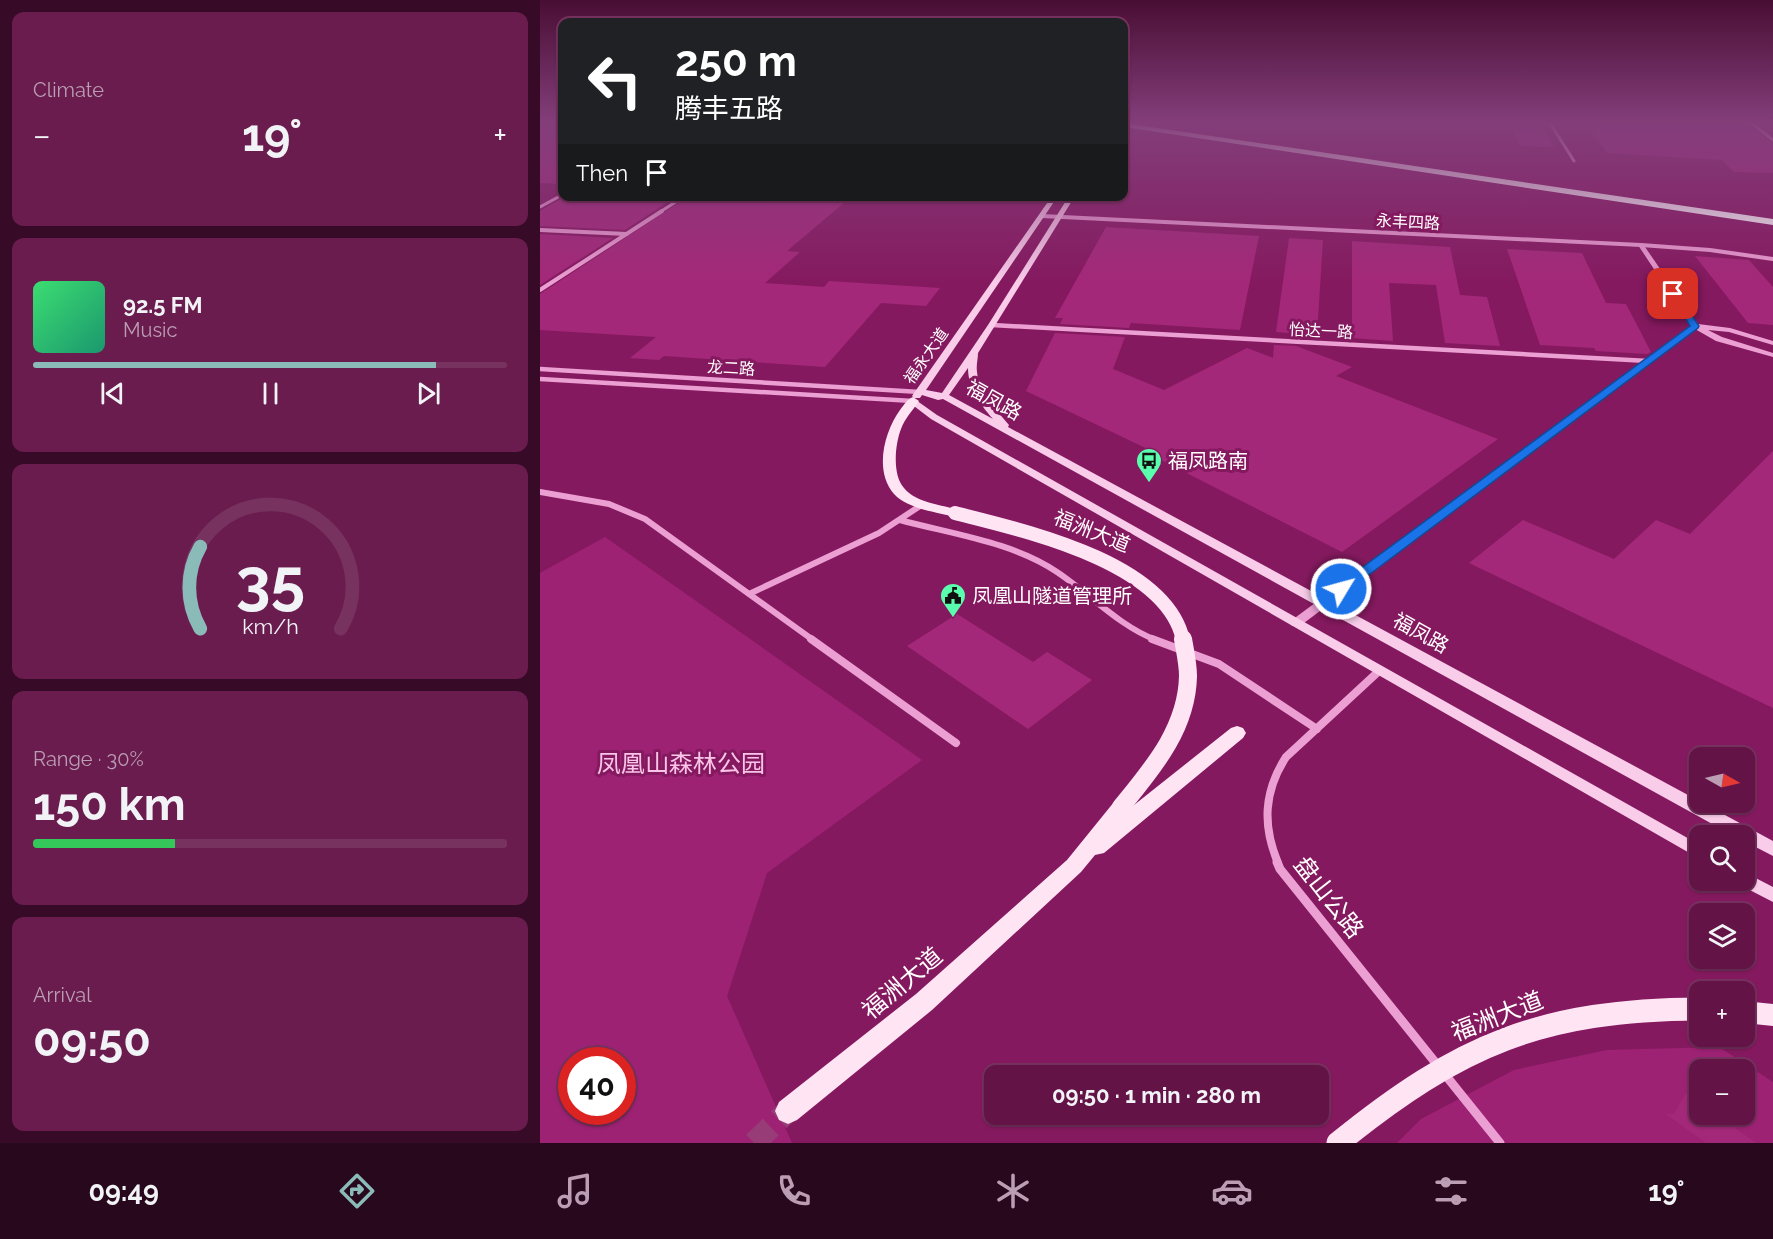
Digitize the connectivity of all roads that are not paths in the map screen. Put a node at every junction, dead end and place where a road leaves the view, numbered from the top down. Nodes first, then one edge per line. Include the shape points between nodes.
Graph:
1 (1469, 176) edge
2 (1526, 176) edge
3 (558, 197) edge
4 (677, 201) edge
5 (1052, 201) edge
6 (1069, 201) edge
7 (540, 207) edge
8 (1773, 213) edge
9 (1042, 216) junction
10 (1059, 217) junction
11 (1773, 222) edge
12 (540, 230) edge
13 (627, 234) junction
14 (1641, 246) junction
15 (1773, 259) edge
16 (540, 290) edge
17 (992, 325) junction
18 (1695, 326) junction
19 (1773, 343) edge
20 (974, 352) junction
21 (1773, 355) edge
22 (1648, 361) junction
23 (540, 369) edge
24 (540, 379) edge
25 (944, 396) junction
26 (916, 397) junction
27 (1013, 434) junction
28 (540, 492) edge
29 (923, 504) junction
30 (900, 520) junction
31 (749, 594) junction
32 (1322, 603) junction
33 (1296, 623) junction
34 (1379, 671) junction
35 (1317, 729) junction
36 (1237, 733) dead end
37 (956, 743) dead end
38 (1689, 847) edge
39 (1773, 849) edge
40 (1074, 866) junction
41 (1755, 885) edge
42 (1773, 895) edge
43 (1689, 1009) edge
44 (1755, 1013) edge
45 (1773, 1015) edge
46 (788, 1111) tunnel mouth
47 (1338, 1143) edge
48 (1500, 1143) edge

1 - 11 highway
2 - 8 highway
3 - 7 street
4 - 13 street
5 - 9 main road, 福永大道
6 - 10 main road, 福永大道
9 - 10 street, 永丰四路
9 - 26 main road, 福永大道
10 - 14 street, 永丰四路
10 - 17 main road, 福永大道
12 - 13 street
13 - 16 street
14 - 15 street, 永丰四路
14 - 18 street
17 - 20 main road, 福永大道
17 - 22 street, 怡达一路
18 - 19 street via 1730,330
18 - 21 street via 1719,339
18 - 22 street
20 - 25 main road, 福永大道
20 - 27 main road via 972,371 979,396
22 - 32 street
23 - 26 street, 龙二路
24 - 26 street, 龙二路
25 - 26 main road, 福凤路
25 - 27 main road, 福凤路
26 - 29 main road, 福洲大道 via 892,437 892,472 898,490
26 - 33 main road via 934,417
27 - 32 main road, 福凤路
28 - 31 street via 609,504 645,519
29 - 30 street
29 - 40 main road, 福洲大道, bridge via 1064,544 1106,560 1155,596 1178,626 1188,663 1183,706 1170,741
30 - 31 street
30 - 35 street via 1010,550 1056,571 1140,632 1186,654 1219,664
31 - 37 street
32 - 33 street
32 - 39 main road, 福凤路
33 - 34 main road
34 - 35 street, 盘山公路
34 - 38 main road
35 - 48 street, 盘山公路 via 1286,757 1270,784 1266,817 1272,852 1280,869
36 - 40 main road, 福洲大道
40 - 46 main road, 福洲大道 via 924,1002
41 - 42 main road
43 - 47 main road, 福洲大道, bridge via 1621,1011 1568,1018 1519,1031 1429,1075 1382,1106
44 - 45 main road

